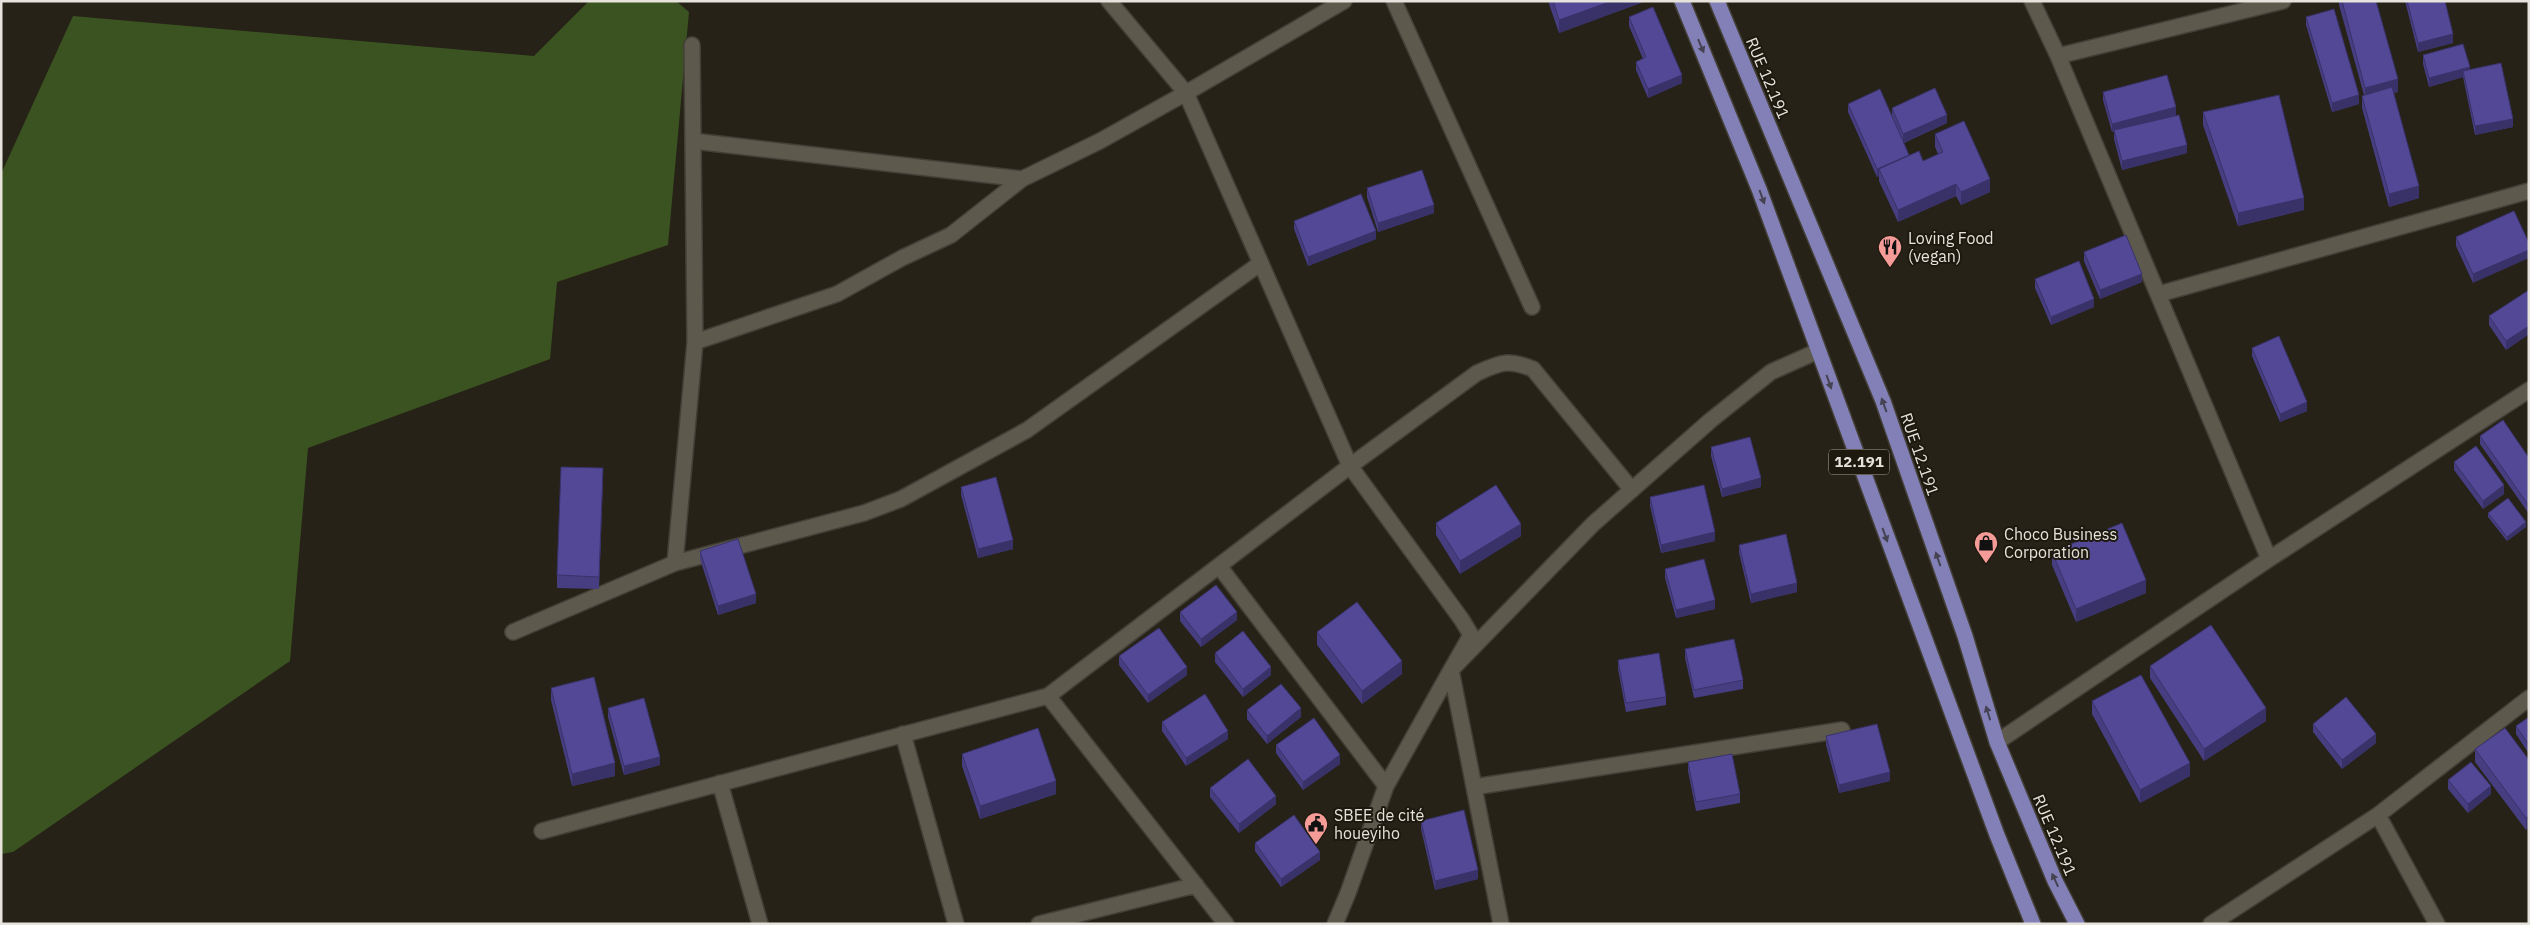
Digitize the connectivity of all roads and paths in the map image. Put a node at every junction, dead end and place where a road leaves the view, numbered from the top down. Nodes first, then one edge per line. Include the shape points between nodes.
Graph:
1 (1108, 1) edge
2 (1344, 1) edge
3 (1394, 1) edge
4 (1682, 1) edge
5 (1717, 1) edge
6 (2032, 1) edge
7 (2283, 1) edge
8 (692, 45) dead end
9 (2058, 56) junction
10 (1186, 93) junction
11 (693, 141) junction
12 (1022, 179) junction
13 (2529, 191) edge
14 (1260, 263) junction
15 (2159, 294) junction
16 (1532, 307) dead end
17 (695, 342) junction
18 (1818, 351) junction
19 (2529, 390) edge
20 (1350, 466) junction
21 (1632, 490) junction
22 (2269, 559) junction
23 (675, 563) junction
24 (1219, 566) junction
25 (513, 632) dead end
26 (1451, 670) junction
27 (1048, 696) junction
28 (2529, 698) edge
29 (1842, 730) edge
30 (903, 734) junction
31 (1997, 742) junction
32 (720, 783) junction
33 (1386, 786) junction
34 (1474, 787) junction
35 (2378, 815) junction
36 (542, 831) dead end
37 (1196, 885) junction
38 (760, 924) edge
39 (956, 924) edge
40 (1039, 924) edge
41 (1226, 924) edge
42 (1334, 924) edge
43 (1501, 924) edge
44 (2033, 924) edge
45 (2077, 924) edge
46 (2211, 924) edge
47 (2437, 924) edge

1 - 10 street
2 - 10 street
3 - 16 street
4 -> 18 main road, 12.191 via 1759,189
31 -> 5 main road, RUE 12.191 via 1965,636 1883,401
6 - 9 street
7 - 9 street
8 - 11 street
9 - 15 street
10 - 12 street via 1100,141
10 - 14 street
11 - 12 street
11 - 17 street
12 - 17 street via 951,235 837,294
13 - 15 street
14 - 20 street
14 - 23 street via 1027,430 946,476 864,513
15 - 22 street
17 - 23 street
18 - 21 street via 1771,372
18 -> 44 main road, 12.191 via 1993,826
19 - 22 street
20 - 21 street via 1477,373 1499,363 1515,362 1533,369
20 - 24 street
20 - 26 street via 1471,635
21 - 26 street via 1593,524
22 - 31 street
23 - 25 street
24 - 27 street
24 - 33 street
26 - 33 street
26 - 34 street
27 - 30 street
27 - 37 street
28 - 35 street
29 - 34 street
30 - 32 street
30 - 39 street
45 -> 31 main road, RUE 12.191 via 2055,881
32 - 36 street
32 - 38 street
33 - 42 street
34 - 43 street
35 - 46 street
35 - 47 street
37 - 40 street
37 - 41 street

